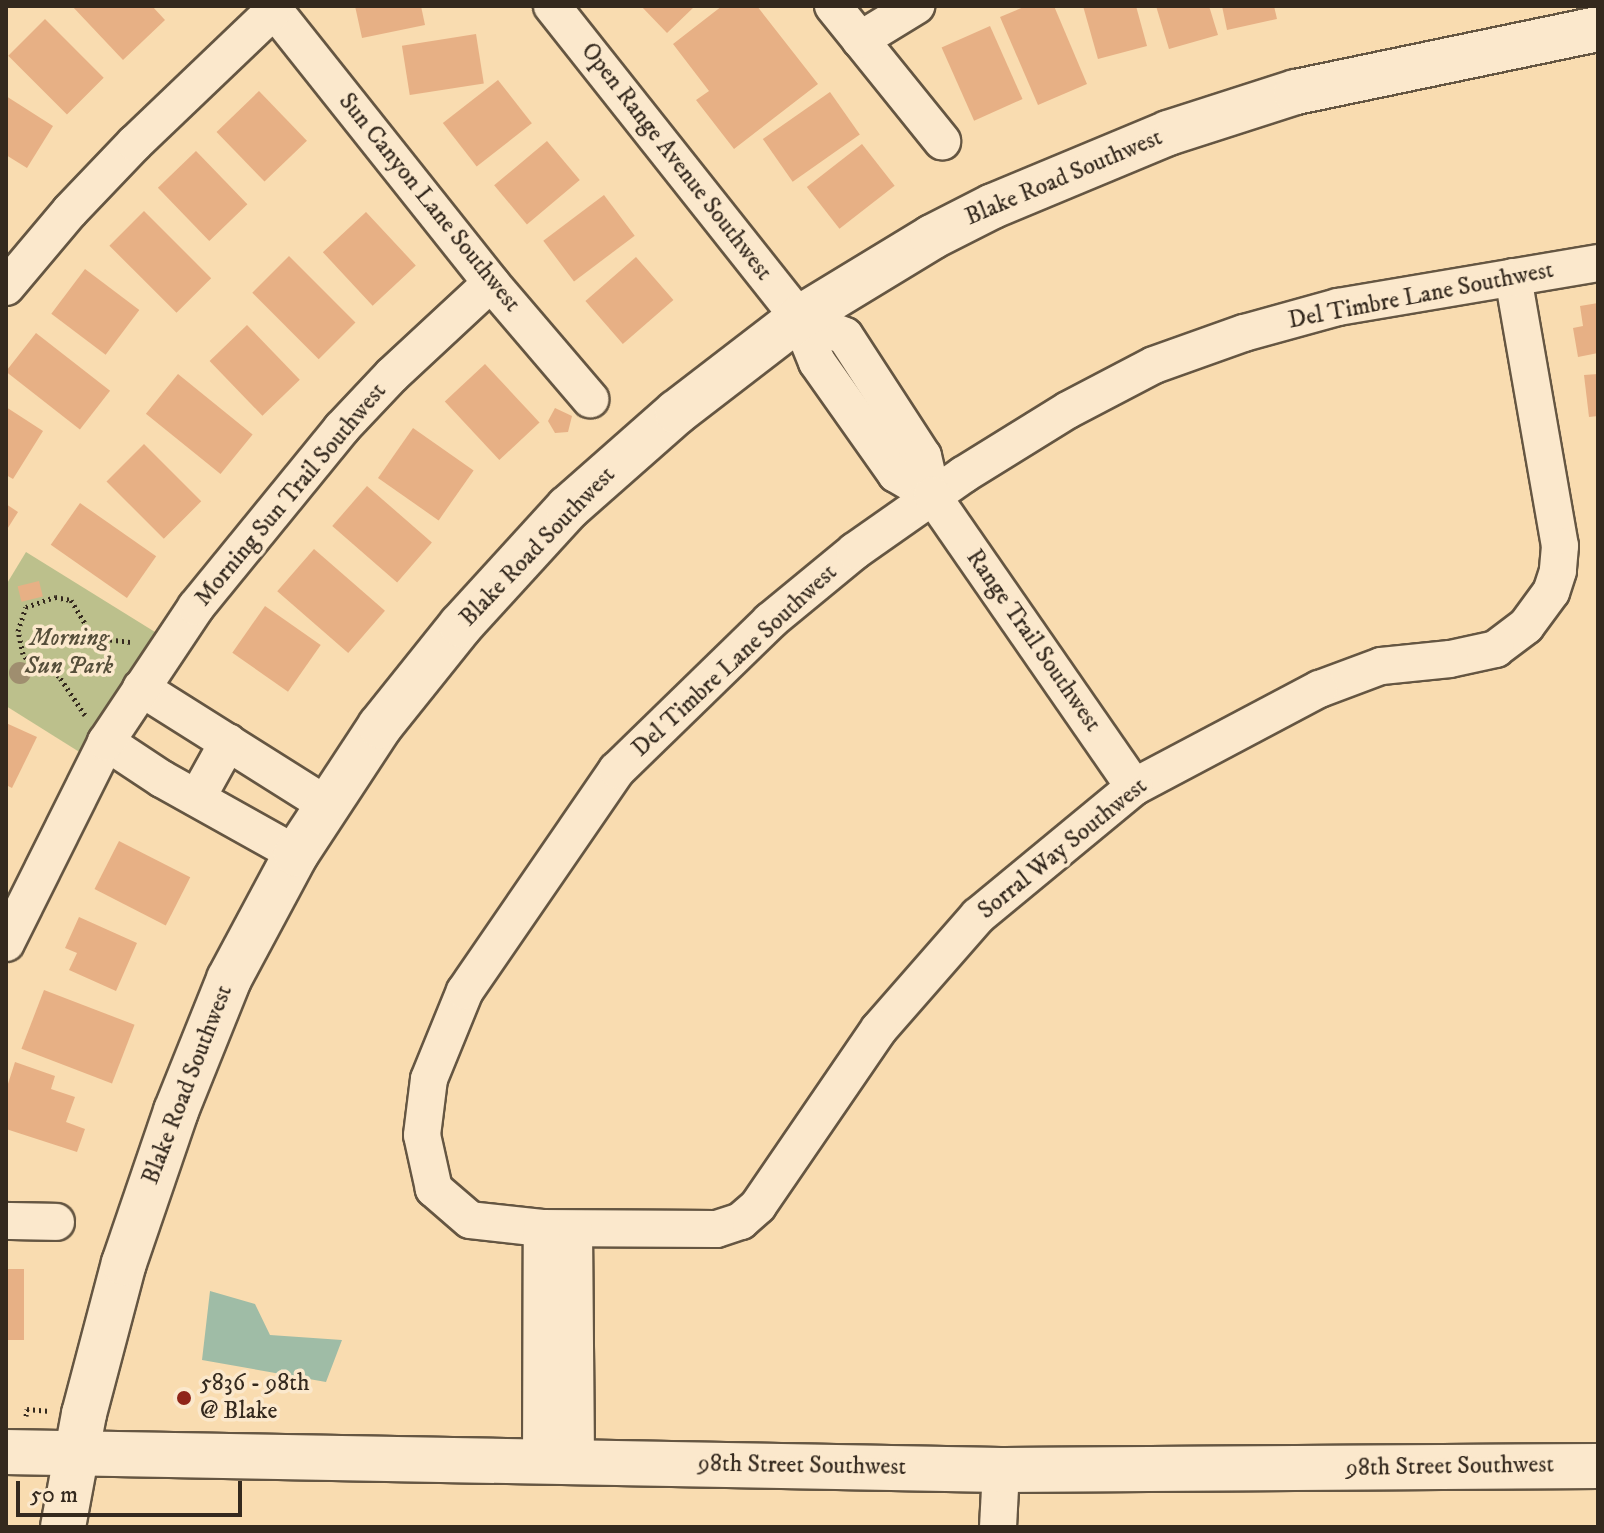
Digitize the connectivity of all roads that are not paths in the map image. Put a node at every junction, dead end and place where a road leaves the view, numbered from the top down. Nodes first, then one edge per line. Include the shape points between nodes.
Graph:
1 (552, 6) edge
2 (833, 6) edge
3 (916, 6) edge
4 (273, 8) edge
5 (1598, 29) edge
6 (860, 40) junction
7 (942, 141) dead end
8 (1598, 263) edge
9 (1513, 277) junction
10 (491, 283) junction
11 (6, 287) edge
12 (799, 318) junction
13 (879, 387) junction
14 (590, 399) dead end
15 (849, 408) junction
16 (932, 495) junction
17 (141, 688) junction
18 (98, 730) junction
19 (228, 742) junction
20 (1134, 787) junction
21 (197, 798) junction
22 (327, 805) junction
23 (296, 854) junction
24 (6, 943) edge
25 (6, 1221) edge
26 (56, 1222) dead end
27 (558, 1229) junction
28 (6, 1452) edge
29 (75, 1455) junction
30 (558, 1462) junction
31 (1598, 1466) edge
32 (1001, 1470) junction
33 (63, 1527) edge
34 (998, 1527) edge

1 - 12 street, Open Range Avenue Southwest
2 - 6 street
3 - 6 street
4 - 10 street, Sun Canyon Lane Southwest
4 - 11 street via 135,143
5 - 12 street, Blake Road Southwest via 1296,92 1168,133 993,206
6 - 7 street
8 - 9 street, Del Timbre Lane Southwest
9 - 16 street, Del Timbre Lane Southwest via 1338,307 1154,365 1068,410
9 - 20 street, Sorral Way Southwest via 1560,546 1551,592 1526,626 1496,649 1381,666 1319,689
10 - 14 street, Sun Canyon Lane Southwest
10 - 17 street, Morning Sun Trail Southwest via 341,429 259,525
12 - 13 street, Range Trail Southwest via 845,336
12 - 15 street, Range Trail Southwest via 817,362
12 - 22 street, Blake Road Southwest via 677,412 568,508 461,625 380,726
13 - 15 street
13 - 16 street, Range Trail Southwest via 923,456
15 - 16 street, Range Trail Southwest via 899,477
16 - 20 street, Range Trail Southwest
16 - 27 street, Del Timbre Lane Southwest via 770,621 617,770 465,991 429,1079 422,1135 434,1189 470,1220
17 - 18 street, Morning Sun Trail Southwest
17 - 19 street
18 - 21 street
18 - 24 street, Morning Sun Trail Southwest
19 - 21 street
19 - 22 street
20 - 27 street, Sorral Way Southwest via 978,916 879,1029 758,1206 741,1221 716,1229
21 - 23 street
22 - 23 street, Blake Road Southwest
23 - 29 street, Blake Road Southwest via 229,979 171,1123 104,1330
25 - 26 street
27 - 30 street
28 - 29 street, 98th Street Southwest
29 - 30 street, 98th Street Southwest
29 - 33 street, Blake Road Southwest
30 - 32 street, 98th Street Southwest
31 - 32 street, 98th Street Southwest
32 - 34 street

